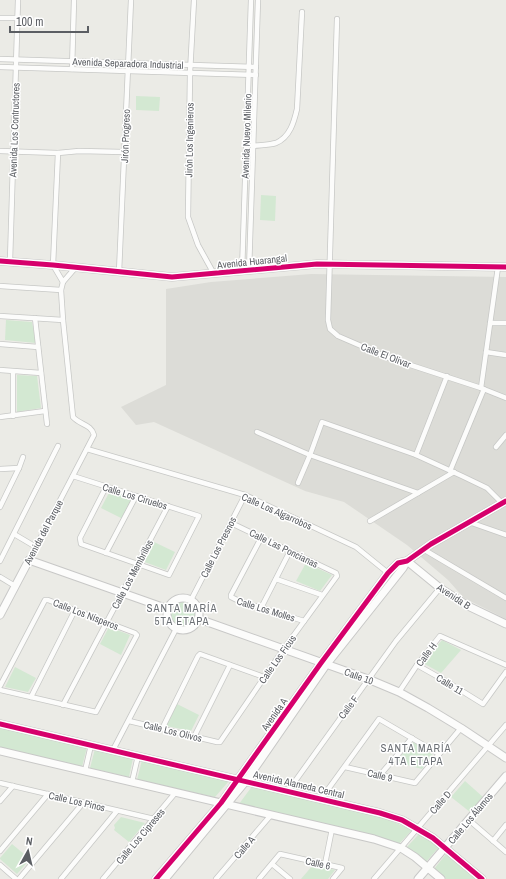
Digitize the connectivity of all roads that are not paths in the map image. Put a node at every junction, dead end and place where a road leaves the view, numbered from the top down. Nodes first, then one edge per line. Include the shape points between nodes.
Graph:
1 (18, 0) edge
2 (74, 0) edge
3 (130, 0) edge
4 (194, 0) edge
5 (251, 0) edge
6 (258, 0) edge
7 (302, 12) dead end
8 (0, 18) edge
9 (18, 18) junction
10 (337, 19) dead end
11 (0, 59) edge
12 (16, 59) junction
13 (72, 61) junction
14 (128, 63) junction
15 (190, 65) junction
16 (0, 67) edge
17 (16, 67) junction
18 (248, 67) junction
19 (256, 67) junction
20 (72, 69) junction
21 (127, 71) junction
22 (190, 72) junction
23 (248, 74) junction
24 (256, 75) junction
25 (253, 146) junction
26 (0, 151) edge
27 (13, 151) junction
28 (124, 152) junction
29 (58, 153) junction
30 (0, 261) edge
31 (10, 261) junction
32 (330, 264) junction
33 (53, 265) junction
34 (76, 267) junction
35 (498, 267) junction
36 (506, 267) edge
37 (245, 271) junction
38 (119, 272) junction
39 (214, 274) junction
40 (63, 282) junction
41 (0, 286) edge
42 (61, 290) junction
43 (0, 316) edge
44 (35, 318) junction
45 (63, 320) junction
46 (490, 323) junction
47 (506, 324) edge
48 (0, 344) edge
49 (38, 347) junction
50 (486, 352) junction
51 (506, 355) edge
52 (0, 370) edge
53 (13, 372) junction
54 (41, 373) junction
55 (447, 376) junction
56 (482, 388) junction
57 (506, 398) edge
58 (45, 411) junction
59 (0, 416) edge
60 (14, 416) junction
61 (47, 424) dead end
62 (257, 432) dead end
63 (506, 434) edge
64 (58, 446) dead end
65 (496, 447) dead end
66 (87, 449) junction
67 (310, 455) junction
68 (416, 455) junction
69 (23, 457) dead end
70 (19, 468) junction
71 (0, 469) edge
72 (452, 471) junction
73 (72, 476) junction
74 (298, 483) dead end
75 (106, 488) junction
76 (418, 493) junction
77 (245, 495) junction
78 (136, 496) junction
79 (2, 498) edge
80 (504, 502) edge
81 (168, 506) junction
82 (0, 507) edge
83 (370, 521) dead end
84 (468, 522) junction
85 (231, 523) junction
86 (14, 534) junction
87 (506, 535) edge
88 (261, 538) junction
89 (36, 546) junction
90 (423, 549) junction
91 (290, 551) junction
92 (106, 553) junction
93 (29, 560) junction
94 (0, 561) edge
95 (407, 561) junction
96 (137, 564) junction
97 (388, 572) junction
98 (337, 574) joint
99 (0, 577) edge
100 (276, 579) junction
101 (15, 586) junction
102 (440, 588) junction
103 (122, 593) junction
104 (322, 595) junction
105 (506, 598) edge
106 (191, 600) junction
107 (261, 608) junction
108 (168, 609) junction
109 (76, 610) junction
110 (0, 615) edge
111 (199, 619) junction
112 (304, 621) junction
113 (106, 622) junction
114 (506, 624) edge
115 (176, 629) junction
116 (283, 650) junction
117 (312, 660) junction
118 (324, 664) junction
119 (230, 665) junction
120 (417, 665) junction
121 (506, 665) edge
122 (316, 670) junction
123 (506, 672) edge
124 (264, 677) junction
125 (368, 679) junction
126 (0, 686) edge
127 (0, 690) edge
128 (399, 692) junction
129 (31, 697) junction
130 (63, 705) junction
131 (129, 721) junction
132 (0, 724) edge
133 (506, 725) edge
134 (461, 728) junction
135 (162, 729) junction
136 (194, 737) junction
137 (412, 738) junction
138 (217, 742) joint
139 (91, 745) junction
140 (488, 746) junction
141 (114, 750) junction
142 (0, 751) edge
143 (439, 754) junction
144 (138, 756) junction
145 (506, 758) edge
146 (345, 767) junction
147 (85, 771) junction
148 (380, 775) junction
149 (506, 776) edge
150 (243, 780) junction
151 (132, 782) junction
152 (0, 783) edge
153 (12, 786) junction
154 (288, 791) junction
155 (176, 792) junction
156 (48, 794) junction
157 (321, 799) junction
158 (0, 801) edge
159 (83, 803) junction
160 (224, 804) junction
161 (117, 811) junction
162 (271, 816) junction
163 (154, 819) junction
164 (469, 820) junction
165 (506, 826) edge
166 (418, 828) junction
167 (332, 830) junction
168 (493, 840) junction
169 (445, 847) junction
170 (401, 848) junction
171 (0, 851) edge
172 (506, 852) edge
173 (272, 864) junction
174 (325, 864) junction
175 (0, 865) edge
176 (428, 868) junction
177 (18, 879) edge
178 (61, 879) edge
179 (103, 879) edge
180 (156, 879) edge
181 (165, 879) edge
182 (216, 879) edge
183 (259, 879) edge
184 (290, 879) edge
185 (333, 879) edge
186 (374, 879) edge
187 (418, 879) edge
188 (441, 879) edge
189 (482, 879) edge

1 - 9 street, Avenida Los Contructores
2 - 13 street
3 - 14 street, Jirón Progreso
4 - 15 street, Jirón Los Ingenieros
5 - 18 street, Avenida Nuevo Milenio
6 - 19 street, Avenida Nuevo Milenio
7 - 25 street via 294,124 275,143
8 - 9 street
9 - 12 street, Avenida Los Contructores
10 - 32 street
11 - 12 street, Avenida Separadora Industrial
12 - 13 street, Avenida Separadora Industrial
12 - 17 street, Avenida Los Contructores
13 - 14 street, Avenida Separadora Industrial
13 - 20 street
14 - 15 street, Avenida Separadora Industrial
14 - 21 street, Jirón Progreso
15 - 18 street, Avenida Separadora Industrial
15 - 22 street, Jirón Los Ingenieros
16 - 17 street, Avenida Separadora Industrial
17 - 20 street, Avenida Separadora Industrial
17 - 27 street, Avenida Los Contructores
18 - 19 street, Avenida Separadora Industrial
18 - 23 street, Avenida Nuevo Milenio
19 - 24 street, Avenida Nuevo Milenio
20 - 21 street, Avenida Separadora Industrial
21 - 22 street, Avenida Separadora Industrial
21 - 28 street, Jirón Progreso
22 - 23 street, Avenida Separadora Industrial
22 - 39 street, Jirón Los Ingenieros via 188,217 198,245
23 - 24 street, Avenida Separadora Industrial
23 - 37 street, Avenida Nuevo Milenio
24 - 25 street, Avenida Nuevo Milenio
25 - 37 street, Avenida Nuevo Milenio
26 - 27 street
27 - 29 street
27 - 31 street, Avenida Los Contructores
28 - 29 street
28 - 38 street, Jirón Progreso
29 - 33 street
30 - 31 street, Avenida Huarangal
31 - 33 street, Avenida Huarangal
32 - 35 street, Avenida Huarangal
32 - 37 street, Avenida Huarangal via 304,264
32 - 55 street, Calle El Olivar via 330,329 338,336 389,358
33 - 34 street, Avenida Huarangal
33 - 40 street
34 - 38 street, Avenida Huarangal
34 - 40 street
35 - 36 street, Avenida Huarangal
35 - 46 street
37 - 39 street, Avenida Huarangal
38 - 39 street, Avenida Huarangal via 172,277
40 - 42 street
41 - 42 street
42 - 45 street
43 - 44 street
44 - 45 street
44 - 49 street
45 - 66 street, Avenida del Parque via 73,417 88,426 94,435
46 - 47 street
46 - 50 street
48 - 49 street
49 - 54 street
50 - 51 street
50 - 56 street
52 - 53 street
53 - 54 street
53 - 60 street
54 - 58 street
55 - 56 street, Calle El Olivar
55 - 68 street
56 - 57 street, Calle El Olivar
56 - 72 street
58 - 60 street
58 - 61 street
59 - 60 street
62 - 67 street
63 - 65 street
64 - 86 street
66 - 73 street, Avenida del Parque
66 - 77 street, Calle Los Algarrobos
67 - 68 street via 322,422
67 - 74 street
67 - 76 street
68 - 72 street
69 - 70 street
70 - 71 street
70 - 79 street
72 - 76 street
72 - 80 street via 487,488
73 - 75 street, Calle Los Ciruelos
73 - 89 street, Avenida del Parque
75 - 78 street, Calle Los Ciruelos
75 - 92 street via 80,538 81,544
76 - 83 street
77 - 85 street, Calle Los Presnos
77 - 97 street, Calle Los Algarrobos via 356,547
78 - 81 street, Calle Los Ciruelos
78 - 92 street
79 - 82 street
80 - 84 street
81 - 96 street, Calle Los Membrillos
81 - 96 street, Calle Los Ciruelos via 199,518 169,575
84 - 87 street
84 - 90 street
85 - 88 street, Calle Las Poncianas
85 - 106 street, Calle Los Presnos
86 - 89 street
86 - 94 street
88 - 91 street, Calle Las Poncianas
88 - 107 street, Calle Los Molles via 231,595
89 - 93 street, Avenida del Parque
90 - 95 street
90 - 105 street
91 - 98 street, Calle Las Poncianas
91 - 100 street
92 - 96 street
93 - 101 street, Avenida del Parque
93 - 103 street
95 - 97 street, Avenida A via 398,563
95 - 102 street, Avenida B
95 - 118 street, Avenida A
96 - 103 street, Calle Los Membrillos
97 - 118 street, Avenida A
98 - 104 street, Calle Los Ficus
99 - 101 street
100 - 104 street
100 - 107 street
101 - 110 street, Avenida del Parque
102 - 114 street, Avenida B via 468,606
102 - 125 street, Calle F
103 - 108 street
103 - 113 street, Calle Los Membrillos
104 - 112 street, Calle Los Ficus
106 - 108 street via 180,598
106 - 111 street via 198,608
107 - 112 street, Calle Los Molles
108 - 115 street via 168,618 172,627
109 - 113 street, Calle Los Nísperos
109 - 126 street, Calle Los Nísperos via 46,600
109 - 129 street
111 - 115 street via 197,624 187,630
111 - 116 street, Calle 10
112 - 116 street, Calle Los Ficus
113 - 130 street, Calle Los Membrillos
113 - 130 street, Calle Los Nísperos via 137,635 97,710 94,712
115 - 131 street
116 - 117 street, Calle 10
116 - 124 street, Calle Los Ficus
117 - 118 street, Calle 10
117 - 122 street
118 - 122 street, Avenida A
118 - 125 street, Calle 10
118 - 150 street, Avenida A
119 - 124 street
119 - 135 street via 198,655
119 - 136 street
120 - 121 street, Calle H via 440,636
120 - 123 street, Calle 11 via 482,704
120 - 128 street, Calle H
122 - 150 street, Avenida A
124 - 138 street, Calle Los Ficus via 220,742
125 - 128 street, Calle 10
125 - 154 street, Calle F
127 - 129 street
128 - 134 street, Calle 10
129 - 130 street
131 - 135 street, Calle Los Olivos
131 - 141 street
132 - 139 street, Avenida Alameda Central
133 - 140 street, Calle D
134 - 140 street, Calle 10
134 - 143 street
135 - 136 street, Calle Los Olivos
136 - 138 street, Calle Los Olivos
137 - 143 street
137 - 146 street via 379,719
137 - 148 street
139 - 141 street, Avenida Alameda Central
139 - 147 street
140 - 145 street, Calle 10
140 - 166 street, Calle D
141 - 144 street, Avenida Alameda Central
142 - 147 street
143 - 148 street, Calle 9 via 415,783
144 - 150 street, Avenida Alameda Central
144 - 151 street
146 - 148 street, Calle 9
146 - 157 street
147 - 151 street
149 - 164 street, Calle Los Álamos
150 - 154 street, Avenida Alameda Central
150 - 160 street, Avenida A
151 - 155 street
152 - 153 street, Calle Los Pinos
153 - 156 street, Calle Los Pinos
153 - 158 street
154 - 157 street, Avenida Alameda Central
155 - 160 street
155 - 163 street, Calle Los Cipreses
156 - 159 street, Calle Los Pinos
156 - 171 street
157 - 166 street, Avenida Alameda Central via 380,813
159 - 161 street, Calle Los Pinos
159 - 177 street
160 - 162 street
160 - 180 street, Avenida A
160 - 181 street, Avenida A
161 - 163 street, Calle Los Pinos
161 - 178 street
162 - 167 street
162 - 182 street, Calle A
163 - 179 street, Calle Los Cipreses
164 - 168 street
164 - 169 street, Calle Los Álamos
165 - 168 street
166 - 169 street, Avenida Alameda Central
166 - 170 street, Calle D
167 - 170 street
167 - 174 street
168 - 172 street
169 - 176 street, Calle Los Álamos
169 - 189 street, Avenida Alameda Central
170 - 176 street
170 - 186 street, Calle D
173 - 174 street, Calle 6 via 280,854
173 - 183 street
173 - 184 street
174 - 185 street, Calle 6 via 342,868
175 - 177 street
176 - 187 street, Calle Los Álamos
176 - 188 street

